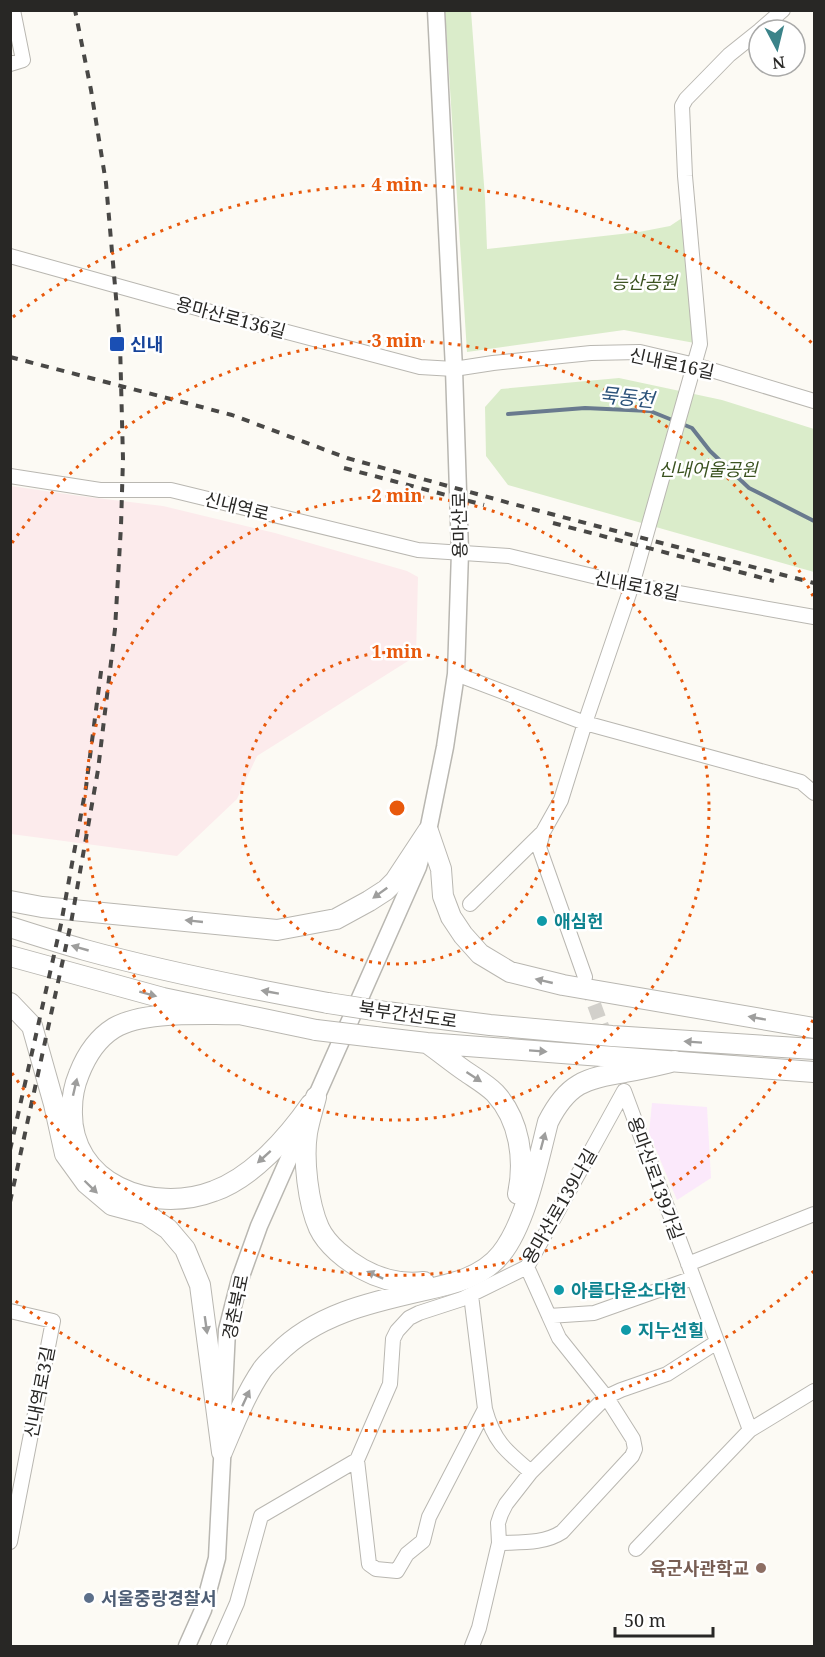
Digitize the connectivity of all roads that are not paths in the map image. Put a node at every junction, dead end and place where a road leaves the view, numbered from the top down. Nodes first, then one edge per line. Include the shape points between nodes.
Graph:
1 (13, 10) edge
2 (436, 10) edge
3 (747, 41) edge
4 (10, 64) edge
5 (10, 256) edge
6 (695, 365) junction
7 (454, 369) junction
8 (814, 401) edge
9 (10, 476) edge
10 (460, 552) junction
11 (632, 585) junction
12 (814, 617) edge
13 (456, 674) junction
14 (585, 723) junction
15 (814, 793) edge
16 (428, 831) junction
17 (543, 832) junction
18 (10, 901) edge
19 (470, 904) dead end
20 (10, 927) edge
21 (10, 956) edge
22 (585, 977) tunnel mouth
23 (10, 1003) edge
24 (240, 1014) junction
25 (350, 1021) joint
26 (814, 1028) edge
27 (427, 1043) junction
28 (814, 1049) edge
29 (675, 1061) junction
30 (814, 1072) edge
31 (624, 1091) joint
32 (316, 1097) junction
33 (814, 1214) edge
34 (527, 1267) junction
35 (691, 1271) junction
36 (471, 1295) junction
37 (10, 1311) edge
38 (549, 1316) junction
39 (717, 1342) junction
40 (814, 1391) edge
41 (606, 1397) junction
42 (485, 1409) junction
43 (750, 1430) junction
44 (222, 1452) junction
45 (357, 1461) junction
46 (531, 1472) junction
47 (10, 1542) edge
48 (499, 1543) junction
49 (636, 1549) dead end
50 (187, 1647) edge
51 (218, 1647) edge
52 (472, 1647) edge

1 - 4 street via 23,60
2 - 7 main road, 용마산로
3 - 6 street via 682,106 700,344
5 - 7 street, 용마산로136길 via 406,364
6 - 7 street, 신내로16길 via 624,351
6 - 8 street, 신내로16길
6 - 11 street
7 - 10 main road, 용마산로
9 - 10 street, 신내역로 via 100,490 171,490 418,550
10 - 11 street, 신내로18길 via 508,556
10 - 13 main road, 용마산로
11 - 12 street, 신내로18길
11 - 14 street
13 - 14 street
13 - 16 main road, 용마산로
14 - 15 street via 801,782
14 - 17 street via 561,800
16 -> 18 highway via 386,890 336,919 277,930
16 - 25 main road, 용마산로 via 416,872
26 -> 16 highway via 563,985 510,972 480,954 452,917 443,896 441,869
17 - 19 street
17 - 22 street via 539,847
28 -> 20 highway, 북부간선도로, bridge via 601,1035 386,1012 161,969
21 -> 24 highway, 북부간선도로 via 164,998
23 -> 44 highway via 32,1026 65,1154 86,1184 112,1205 146,1214 168,1229 185,1249 200,1285
24 - 27 highway, 북부간선도로, bridge via 316,1030
32 -> 24 highway via 267,1156 226,1187 203,1195 157,1199 130,1193 86,1161 72,1125 74,1085 94,1046 115,1028 156,1016
25 - 32 main road, 경춘북로
27 -> 29 highway, 북부간선도로
27 -> 32 highway via 495,1094 511,1118 522,1161 518,1198 508,1221 482,1256 460,1271 417,1283 394,1282 357,1266 327,1240 319,1228 306,1167 307,1132
29 - 30 highway, 북부간선도로
44 -> 29 highway via 263,1368 288,1342 335,1315 461,1281 490,1266 510,1241 523,1214 548,1122 567,1093 586,1080 606,1074
31 - 34 street, 용마산로139나길
31 - 35 street, 용마산로139가길
32 - 44 main road, 경춘북로 via 240,1279 227,1330
33 - 35 street
34 - 36 street, 용마산로139나길
34 - 38 street
35 - 38 street via 594,1313
35 - 39 street, 용마산로139가길
36 - 42 street
36 - 45 street, 용마산로139나길 via 419,1313 397,1331 390,1384
37 - 47 street, 신내역로3길 via 53,1321
38 - 41 street via 560,1338
39 - 41 street via 666,1374
39 - 43 street, 용마산로139가길
40 - 43 street
41 - 46 street
41 - 48 street via 633,1439 632,1456 557,1536
42 - 45 street via 429,1517 423,1541 407,1554 397,1571 376,1569 369,1564
42 - 46 street via 500,1443
43 - 49 street
44 - 50 main road, 경춘북로 via 217,1558 203,1610
45 - 51 street via 261,1516 237,1603
46 - 48 street via 501,1514
48 - 52 street

